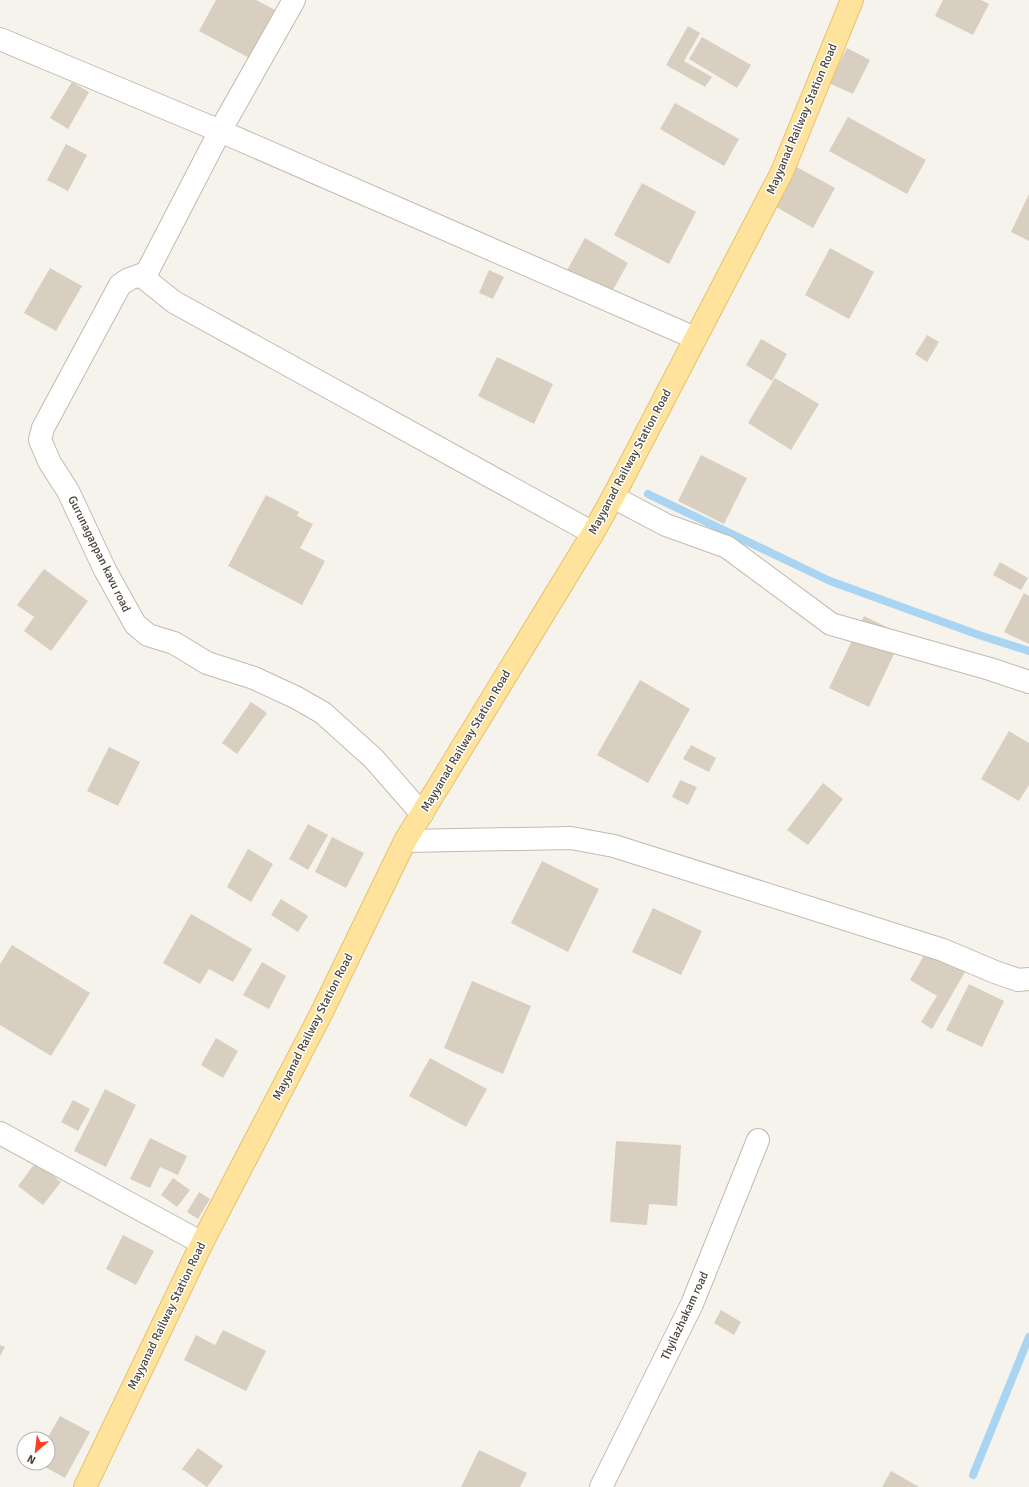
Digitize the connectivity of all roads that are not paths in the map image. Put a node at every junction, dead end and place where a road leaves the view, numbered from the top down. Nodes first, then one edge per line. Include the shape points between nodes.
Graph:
1 (294, 0) edge
2 (852, 0) edge
3 (0, 39) edge
4 (220, 131) junction
5 (146, 273) junction
6 (695, 338) junction
7 (613, 497) junction
8 (592, 533) junction
9 (1029, 682) edge
10 (422, 814) junction
11 (405, 842) junction
12 (1029, 979) edge
13 (0, 1133) edge
14 (758, 1140) dead end
15 (202, 1243) junction
16 (85, 1487) edge
17 (601, 1487) edge

1 - 4 street
2 - 6 main road, Mayyanad Railway Station Road via 782,172
3 - 4 street
4 - 5 street
4 - 6 street
5 - 8 street via 144,278 174,302
5 - 10 street, Gurunagappan kavu road via 120,285 42,428 40,440 50,463 68,491 134,624 148,635 174,644 207,662 254,678 323,713 374,759
6 - 7 main road, Mayyanad Railway Station Road
7 - 8 main road, Mayyanad Railway Station Road
7 - 9 street via 666,525 727,547 831,624
8 - 10 main road, Mayyanad Railway Station Road
10 - 11 main road, Mayyanad Railway Station Road
11 - 12 street via 571,838 614,846 943,950 1018,980
11 - 15 main road, Mayyanad Railway Station Road via 321,1014
13 - 15 street
14 - 17 street, Thyilazhakam road via 692,1304
15 - 16 main road, Mayyanad Railway Station Road

